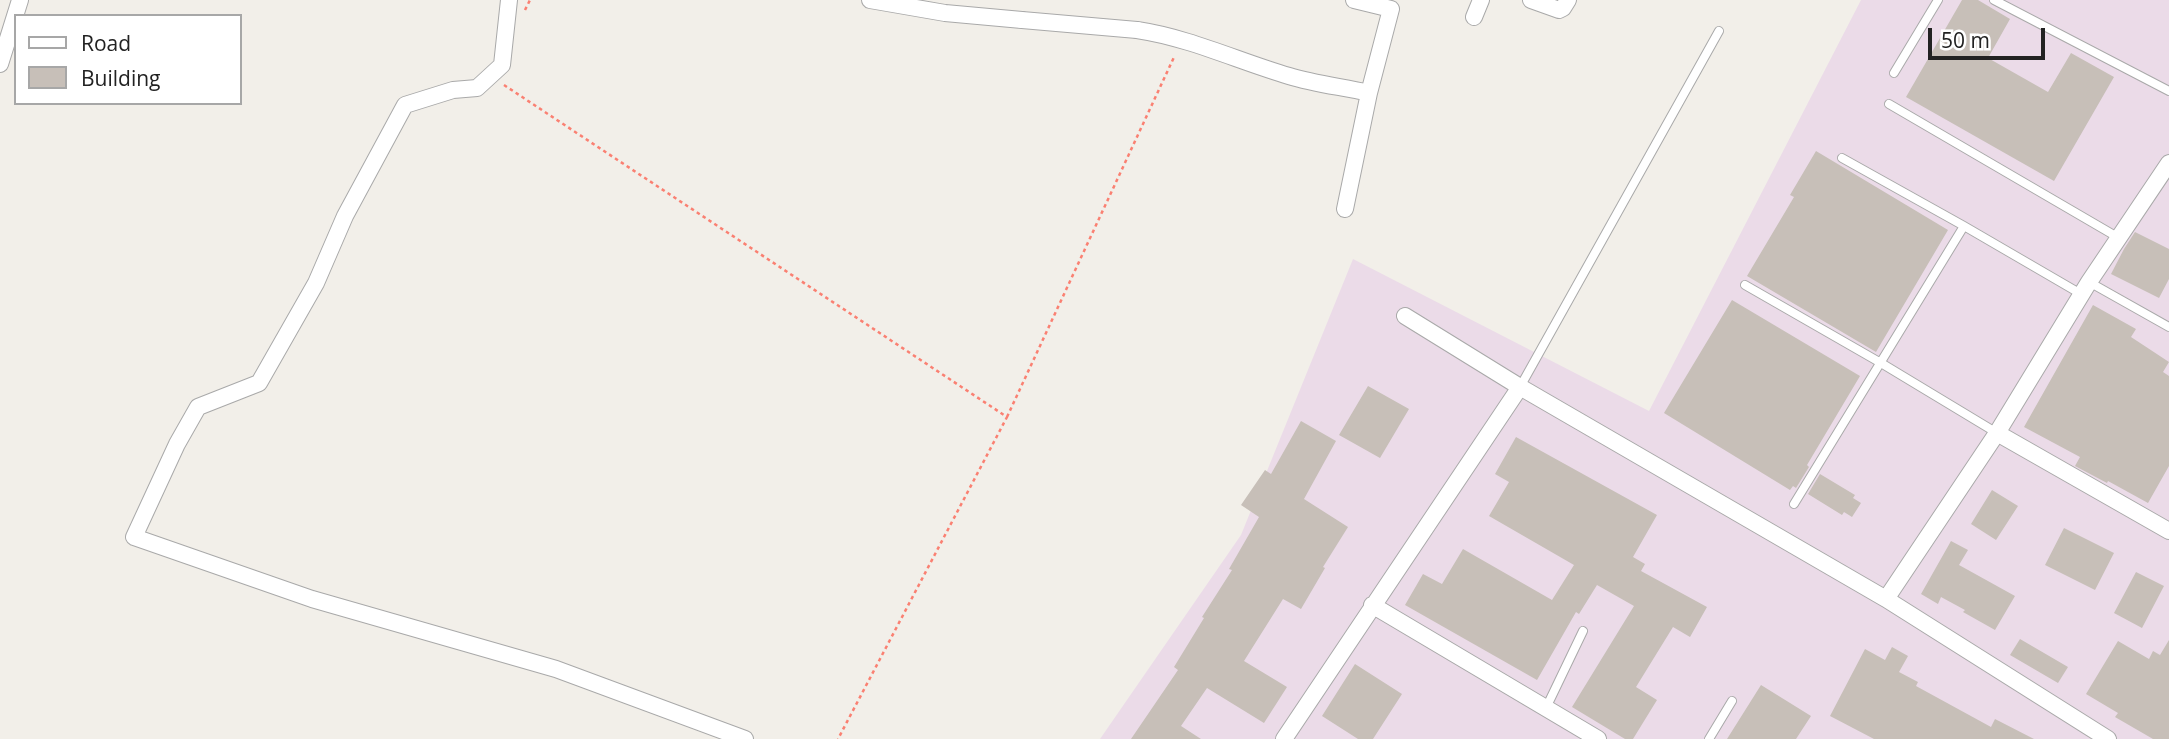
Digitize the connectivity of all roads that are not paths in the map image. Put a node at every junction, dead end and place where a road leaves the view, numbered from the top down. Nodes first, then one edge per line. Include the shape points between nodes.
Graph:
1 (509, 0) edge
2 (870, 0) edge
3 (1354, 0) edge
4 (1480, 0) edge
5 (1531, 0) edge
6 (1567, 0) edge
7 (1938, 0) edge
8 (1994, 0) edge
9 (1474, 17) dead end
10 (14, 19) edge
11 (1719, 31) dead end
12 (0, 64) edge
13 (1894, 73) dead end
14 (2169, 91) edge
15 (1369, 93) junction
16 (1889, 104) dead end
17 (1842, 158) dead end
18 (2169, 163) edge
19 (1345, 209) dead end
20 (1964, 226) junction
21 (2119, 238) junction
22 (1745, 285) dead end
23 (2085, 288) junction
24 (1405, 316) dead end
25 (2169, 327) edge
26 (1881, 363) junction
27 (1520, 387) junction
28 (1997, 433) junction
29 (1794, 504) dead end
30 (2169, 531) edge
31 (1886, 598) junction
32 (1372, 605) junction
33 (1583, 631) dead end
34 (1732, 701) dead end
35 (1546, 708) junction
36 (746, 739) edge
37 (1284, 739) edge
38 (1598, 739) edge
39 (1709, 739) edge
40 (2109, 739) edge

1 - 36 street via 502,65 477,88 453,90 405,105 345,216 316,283 259,383 198,407 134,537 312,599 556,668
2 - 15 street, bridge via 945,13 1162,33 1291,77
3 - 15 street via 1391,9
4 - 9 street
5 - 6 street via 1559,10
7 - 13 lane
8 - 14 lane
10 - 12 street
11 - 27 lane
15 - 19 street
16 - 21 lane
17 - 20 lane
18 - 21 street
20 - 23 lane
20 - 26 lane
21 - 23 street
22 - 26 lane
23 - 25 lane
23 - 28 street
24 - 27 street
26 - 28 lane
26 - 29 lane
27 - 31 street
27 - 32 street
28 - 30 street
28 - 31 street
31 - 40 street
32 - 35 street
32 - 37 street
33 - 35 lane
34 - 39 lane
35 - 38 street

